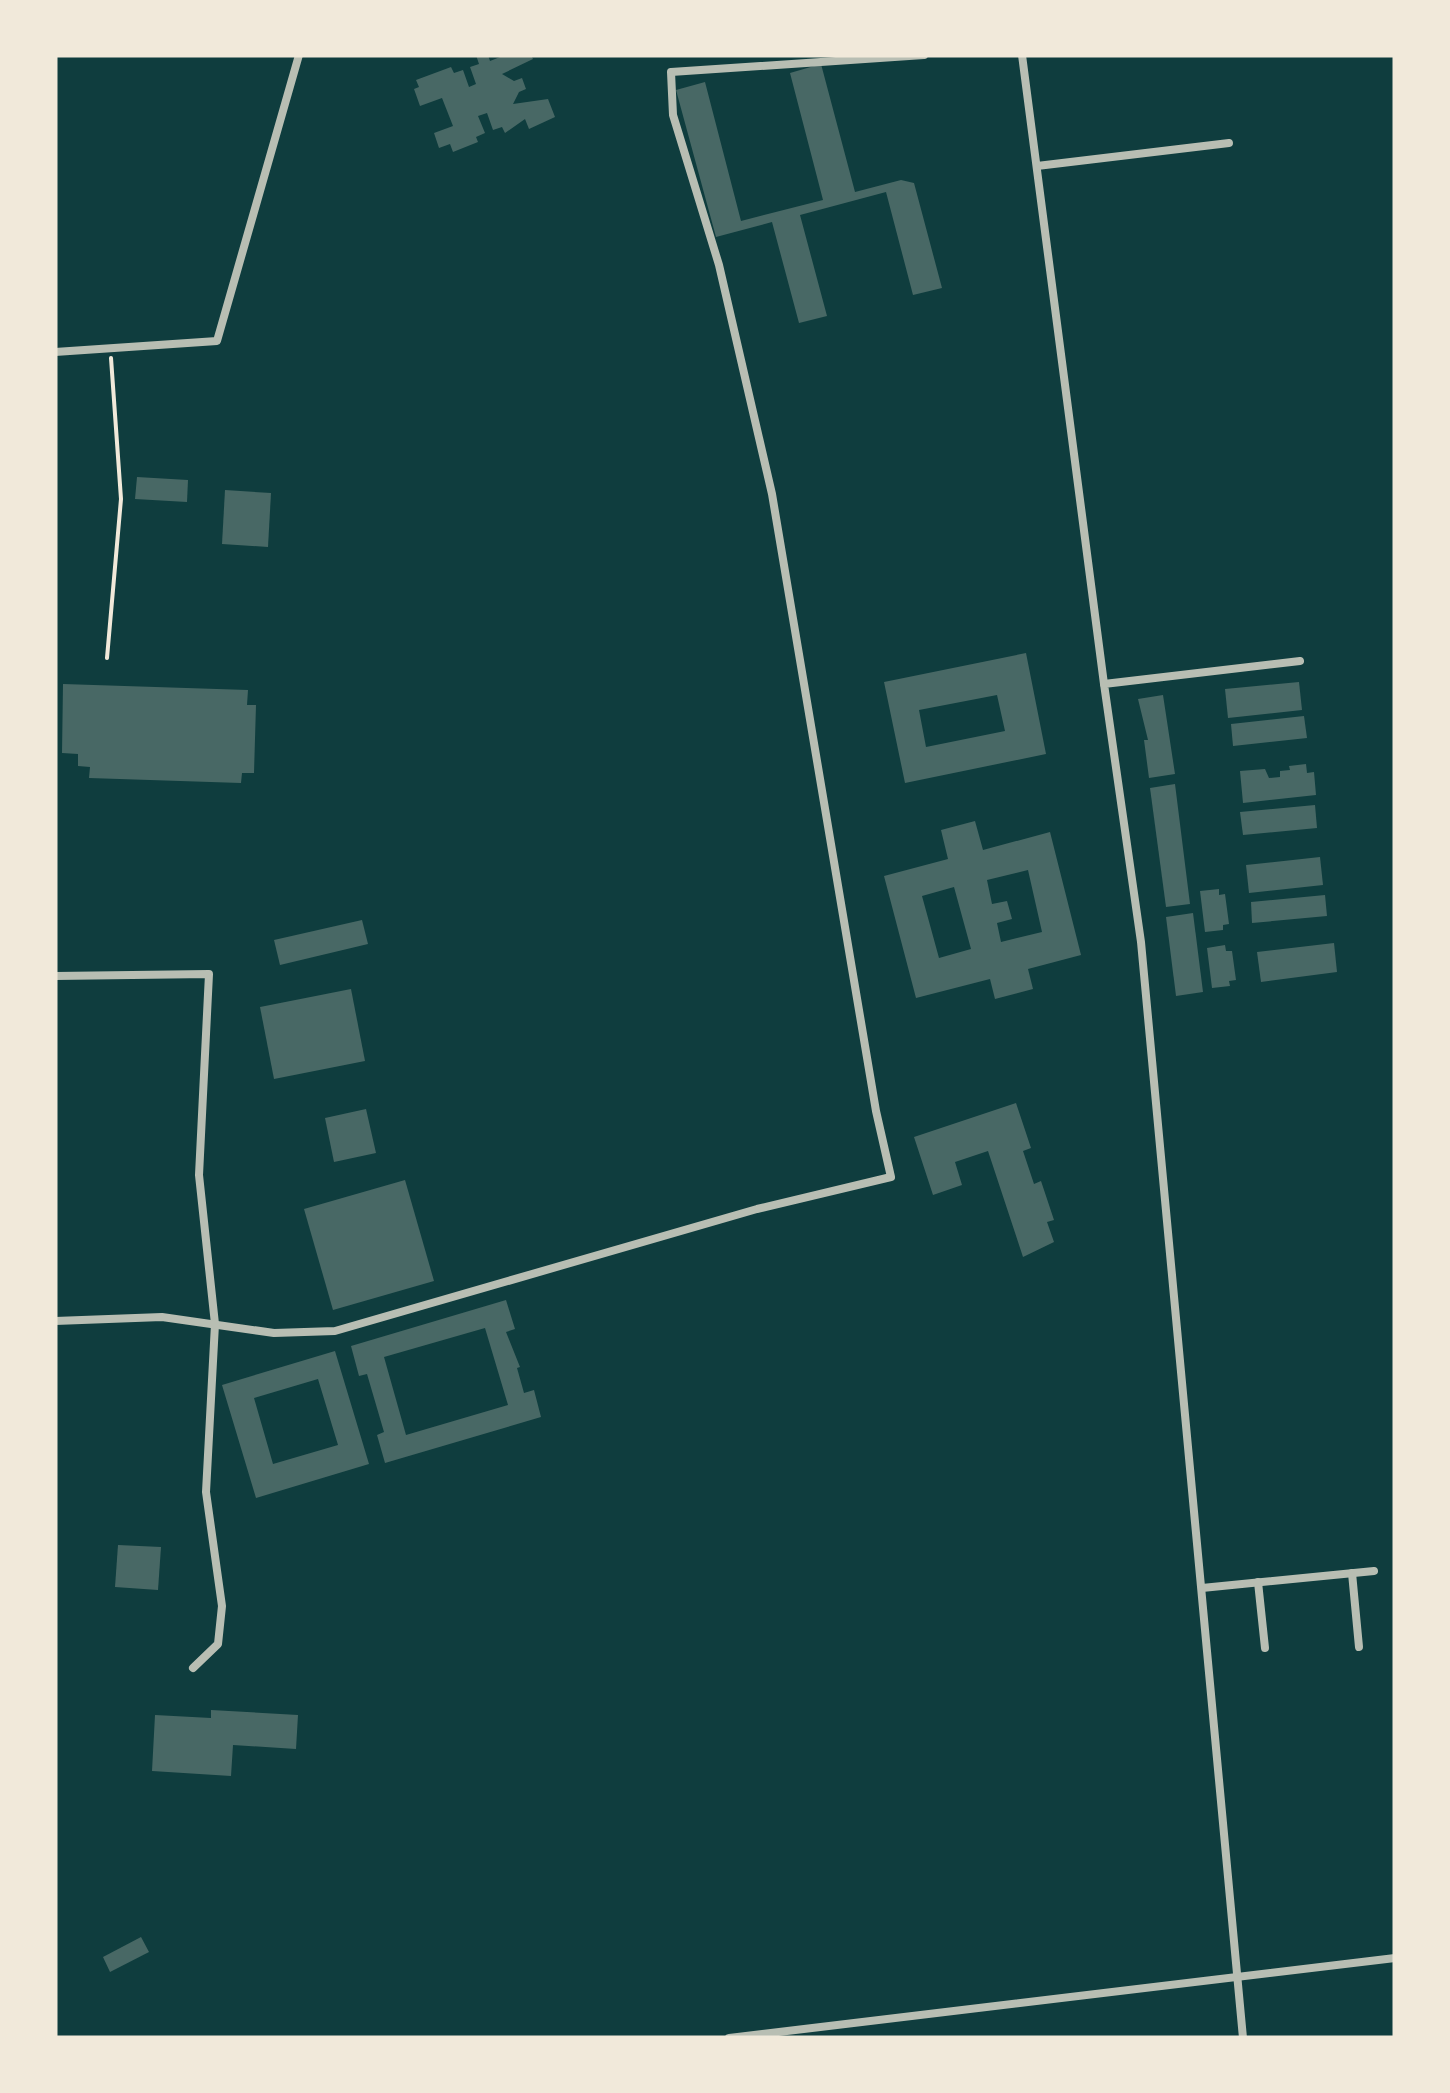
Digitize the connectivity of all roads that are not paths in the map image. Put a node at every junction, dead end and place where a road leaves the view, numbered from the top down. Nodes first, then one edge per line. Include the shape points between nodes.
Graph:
1 (299, 55) edge
2 (924, 55) edge
3 (1022, 55) edge
4 (1228, 142) dead end
5 (1037, 166) junction
6 (55, 352) edge
7 (1300, 661) dead end
8 (1104, 684) junction
9 (55, 976) edge
10 (55, 1322) edge
11 (214, 1324) junction
12 (1374, 1571) dead end
13 (1352, 1573) junction
14 (1258, 1582) junction
15 (1202, 1588) junction
16 (1264, 1648) dead end
17 (1359, 1648) dead end
18 (192, 1668) dead end
19 (1395, 1958) edge
20 (1236, 1978) junction
21 (730, 2038) edge
22 (1243, 2038) edge

1 - 6 street via 216,341
2 - 11 street via 671,72 673,115 719,266 772,494 891,1177 335,1331 274,1333
3 - 5 street
4 - 5 street
5 - 8 street
7 - 8 street
8 - 15 street via 1141,942
9 - 11 street via 209,974 199,1176
10 - 11 street via 162,1318
11 - 18 street via 206,1492 222,1606 218,1644
12 - 13 street
13 - 14 street
13 - 17 street
14 - 15 street
14 - 16 street
15 - 20 street
19 - 20 street
20 - 21 street
20 - 22 street

